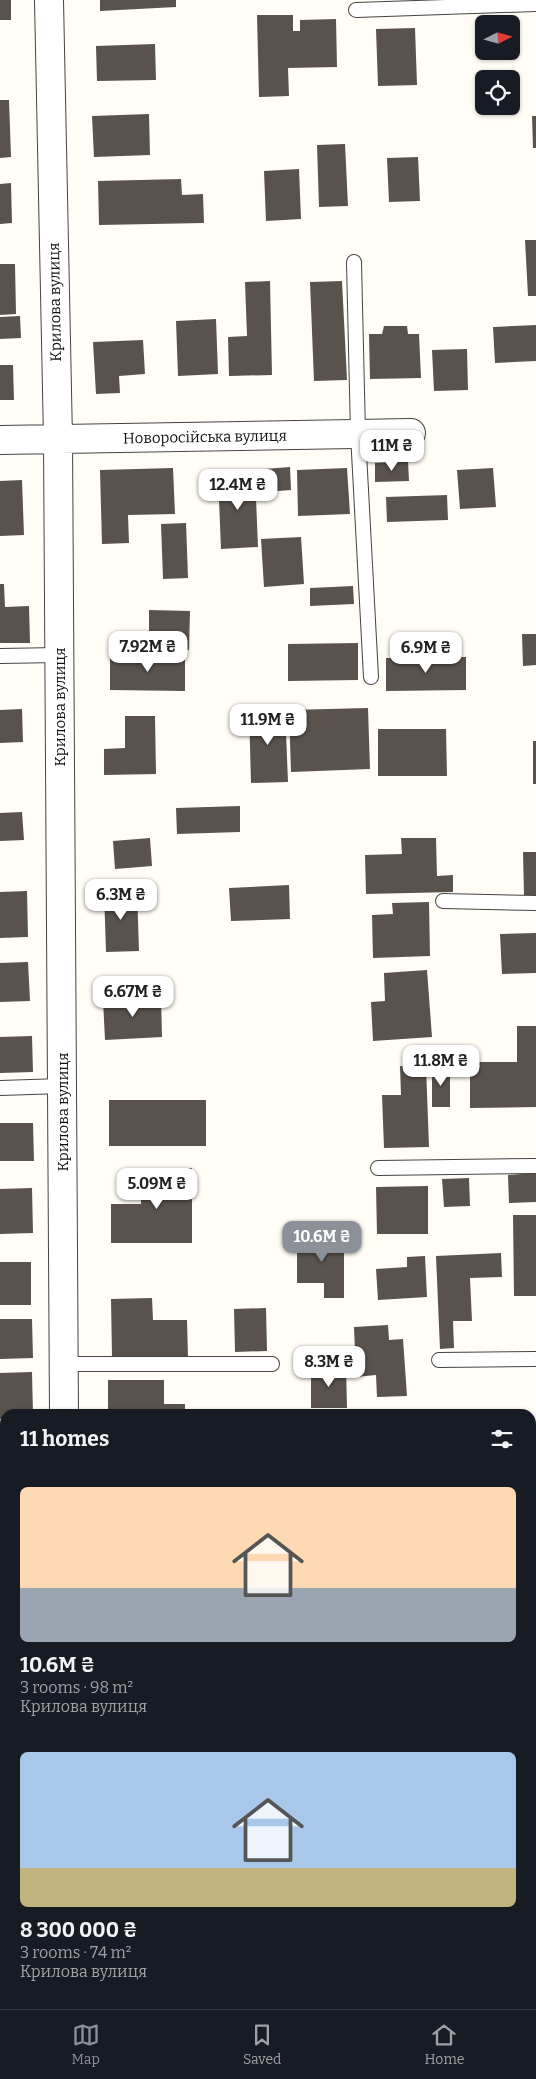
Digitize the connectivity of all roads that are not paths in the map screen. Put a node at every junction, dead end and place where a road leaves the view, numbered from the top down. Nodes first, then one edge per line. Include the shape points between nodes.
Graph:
1 (49, 0) edge
2 (536, 4) edge
3 (356, 10) dead end
4 (354, 262) dead end
5 (411, 433) dead end
6 (358, 434) junction
7 (58, 439) junction
8 (0, 440) edge
9 (59, 655) junction
10 (0, 656) edge
11 (371, 677) dead end
12 (443, 901) dead end
13 (536, 903) edge
14 (62, 1086) junction
15 (0, 1088) edge
16 (536, 1166) edge
17 (378, 1168) dead end
18 (536, 1359) edge
19 (440, 1360) dead end
20 (64, 1364) junction
21 (272, 1364) dead end
22 (64, 1409) edge

1 - 7 street, Крилова вулиця
2 - 3 lane
4 - 6 lane
5 - 6 street, Новоросійська вулиця
6 - 7 street, Новоросійська вулиця
6 - 11 lane
7 - 8 street, Новоросійська вулиця
7 - 9 street, Крилова вулиця
9 - 10 lane
9 - 14 street, Крилова вулиця
12 - 13 lane
14 - 15 lane
14 - 20 street, Крилова вулиця
16 - 17 lane
18 - 19 lane
20 - 21 lane
20 - 22 street, Крилова вулиця

